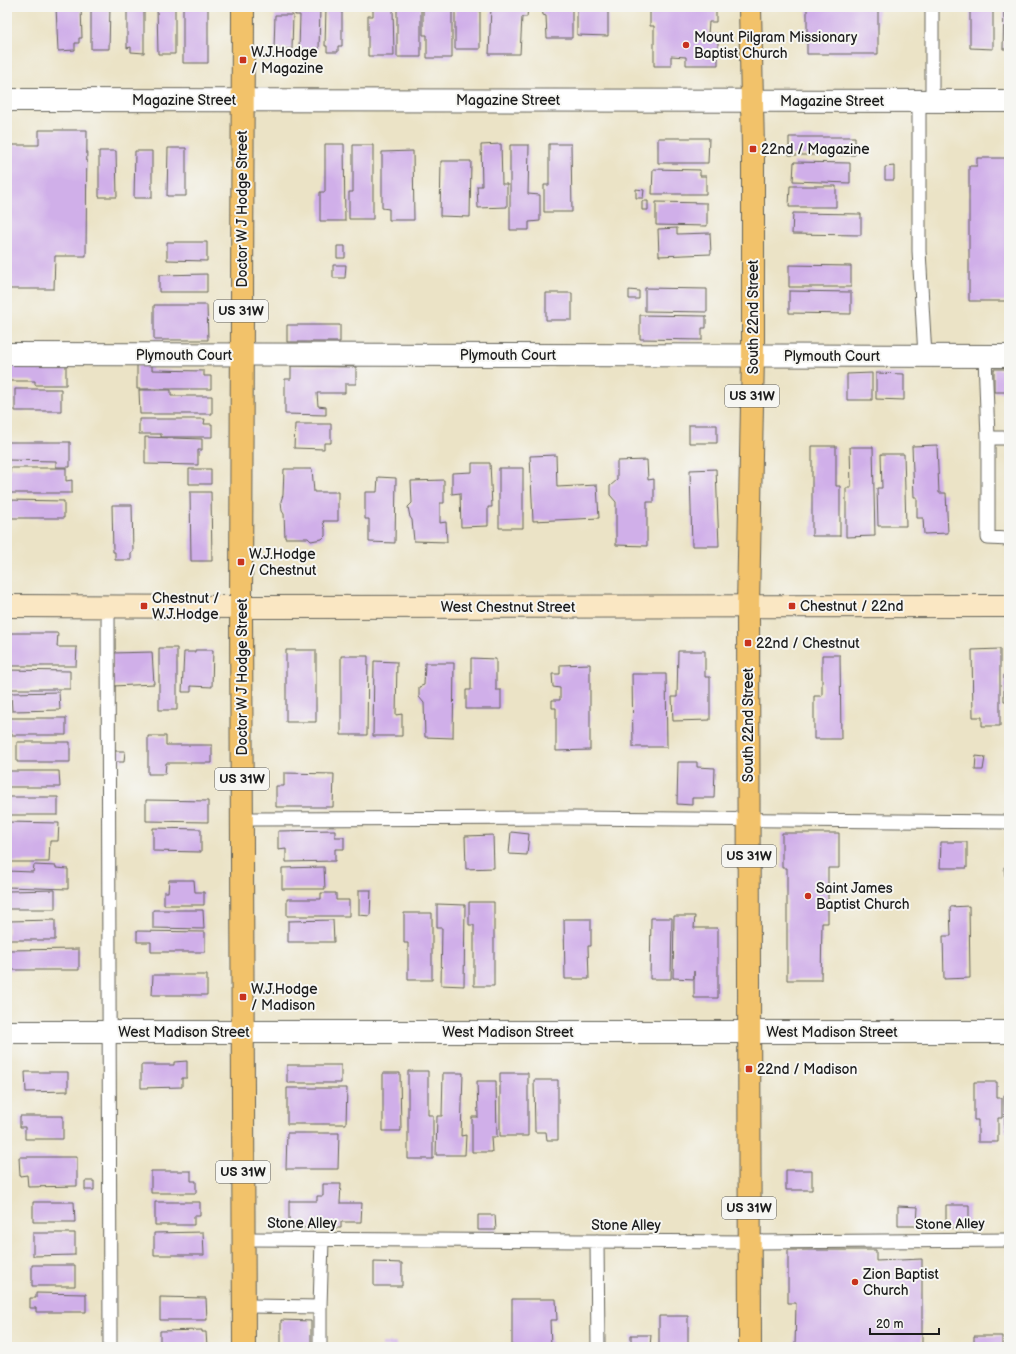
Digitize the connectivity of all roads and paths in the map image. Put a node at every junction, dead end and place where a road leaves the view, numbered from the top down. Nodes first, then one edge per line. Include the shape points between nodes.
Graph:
1 (243, 7) edge
2 (750, 7) edge
3 (932, 7) edge
4 (7, 100) edge
5 (242, 100) junction
6 (753, 101) junction
7 (925, 101) junction
8 (1009, 101) edge
9 (7, 354) edge
10 (241, 355) junction
11 (753, 355) junction
12 (925, 356) junction
13 (985, 356) junction
14 (1009, 356) edge
15 (988, 438) junction
16 (1009, 438) edge
17 (1009, 539) edge
18 (7, 606) edge
19 (108, 606) junction
20 (748, 606) junction
21 (1009, 606) edge
22 (241, 607) junction
23 (242, 819) junction
24 (749, 820) junction
25 (1009, 822) edge
26 (7, 1032) edge
27 (109, 1032) junction
28 (243, 1032) junction
29 (749, 1032) junction
30 (1009, 1032) edge
31 (243, 1239) junction
32 (322, 1240) junction
33 (1009, 1240) edge
34 (597, 1241) junction
35 (749, 1242) junction
36 (244, 1306) junction
37 (320, 1306) junction
38 (110, 1347) edge
39 (244, 1347) edge
40 (320, 1347) edge
41 (598, 1347) edge
42 (750, 1347) edge

1 - 5 main road, Doctor W J Hodge Street / US 31W
2 - 6 main road, South 22nd Street / US 31W
3 - 7 lane
4 - 5 street, Magazine Street
5 - 6 street, Magazine Street
5 - 10 main road, Doctor W J Hodge Street / US 31W
6 - 7 street, Magazine Street
6 - 11 main road, South 22nd Street / US 31W
7 - 8 street, Magazine Street
7 - 12 lane via 919,251
9 - 10 street, Plymouth Court
10 - 11 street, Plymouth Court
10 - 22 main road, Doctor W J Hodge Street / US 31W
11 - 12 street, Plymouth Court
11 - 20 main road, South 22nd Street / US 31W
12 - 13 street, Plymouth Court
13 - 14 street, Plymouth Court
13 - 15 lane
15 - 16 lane
15 - 17 lane via 988,538
18 - 19 main road, West Chestnut Street
19 - 22 main road, West Chestnut Street
19 - 27 lane
20 - 21 main road, West Chestnut Street
20 - 22 main road, West Chestnut Street
20 - 24 main road, South 22nd Street / US 31W
22 - 23 main road, Doctor W J Hodge Street / US 31W
23 - 24 lane
23 - 28 main road, Doctor W J Hodge Street / US 31W
24 - 25 lane
24 - 29 main road, South 22nd Street / US 31W
26 - 27 street, West Madison Street
27 - 28 street, West Madison Street
27 - 38 lane
28 - 29 street, West Madison Street
28 - 31 main road, Doctor W J Hodge Street / US 31W
29 - 30 street, West Madison Street
29 - 35 main road, South 22nd Street / US 31W
31 - 32 lane, Stone Alley
31 - 36 main road, Doctor W J Hodge Street / US 31W
32 - 34 lane, Stone Alley
32 - 37 lane
33 - 35 lane, Stone Alley
34 - 35 lane, Stone Alley
34 - 41 lane
35 - 42 main road, South 22nd Street / US 31W
36 - 37 lane
36 - 39 main road, Doctor W J Hodge Street / US 31W
37 - 40 lane

